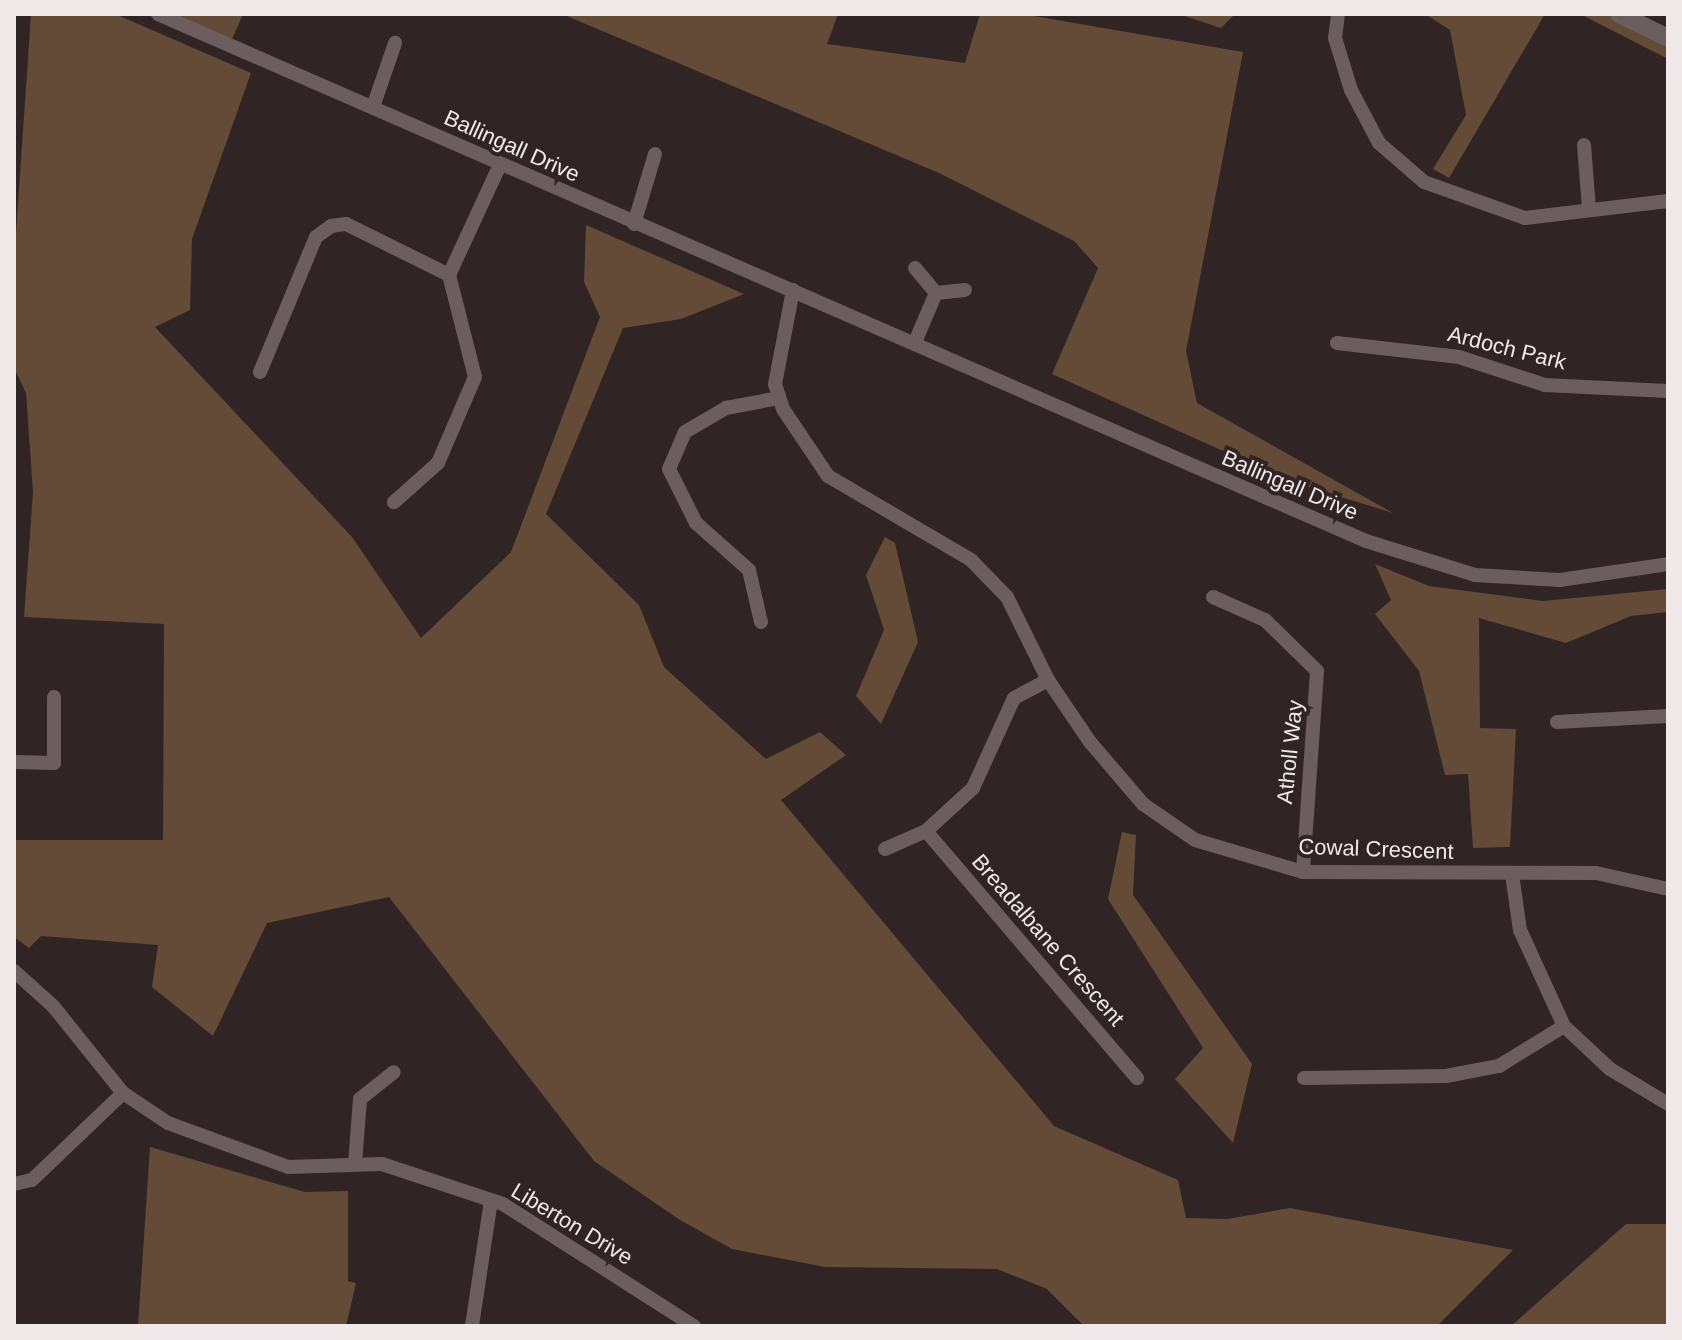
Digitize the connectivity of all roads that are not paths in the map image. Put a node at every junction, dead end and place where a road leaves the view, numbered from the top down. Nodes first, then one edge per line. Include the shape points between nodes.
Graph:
1 (158, 14) edge
2 (1338, 14) edge
3 (1619, 14) edge
4 (1668, 38) edge
5 (395, 43) dead end
6 (373, 107) junction
7 (1584, 145) dead end
8 (655, 154) dead end
9 (499, 167) junction
10 (1668, 201) edge
11 (1589, 208) junction
12 (634, 224) junction
13 (915, 268) dead end
14 (449, 275) junction
15 (793, 290) junction
16 (965, 290) dead end
17 (936, 293) junction
18 (915, 342) junction
19 (1337, 343) dead end
20 (260, 372) dead end
21 (1668, 391) edge
22 (779, 398) junction
23 (394, 502) dead end
24 (1668, 564) edge
25 (1213, 597) dead end
26 (761, 622) dead end
27 (1048, 680) junction
28 (54, 697) dead end
29 (1668, 716) edge
30 (1557, 722) dead end
31 (14, 762) edge
32 (926, 831) junction
33 (885, 849) dead end
34 (1303, 872) junction
35 (1512, 874) junction
36 (1668, 889) edge
37 (14, 971) edge
38 (1564, 1026) junction
39 (394, 1072) dead end
40 (1137, 1078) dead end
41 (1304, 1078) dead end
42 (123, 1093) junction
43 (1668, 1104) edge
44 (355, 1164) junction
45 (14, 1184) edge
46 (491, 1200) junction
47 (472, 1326) edge
48 (694, 1326) edge

1 - 6 street, Ballingall Drive
2 - 11 street via 1335,38 1351,90 1379,143 1424,182 1525,218
3 - 4 street
5 - 6 street
6 - 9 street, Ballingall Drive
7 - 11 street
8 - 12 street
9 - 12 street, Ballingall Drive
9 - 14 street
10 - 11 street
12 - 15 street, Ballingall Drive
13 - 17 street
14 - 20 street via 346,224 331,226 316,237
14 - 23 street via 475,377 438,463
15 - 18 street, Ballingall Drive
15 - 22 street via 779,343
16 - 17 street
17 - 18 street
18 - 24 street, Ballingall Drive via 1267,500 1445,569 1560,580
19 - 21 street, Ardoch Park via 1459,357 1545,385
22 - 26 street via 726,408 685,432 669,469 696,523 749,570
22 - 27 street, Cowal Crescent via 828,476 971,560 1007,597
25 - 34 street, Atholl Way via 1265,620 1317,671
27 - 32 street via 1014,698 973,788
27 - 34 street, Cowal Crescent via 1143,804 1195,840
28 - 31 street via 54,763
29 - 30 street
32 - 33 street
32 - 40 street, Breadalbane Crescent
34 - 35 street, Cowal Crescent
35 - 36 street, Cowal Crescent via 1596,873
35 - 38 street via 1520,930
37 - 42 street, Liberton Drive via 53,1006
38 - 41 street via 1499,1066 1446,1076
38 - 43 street via 1610,1069
39 - 44 street via 360,1099
42 - 44 street, Liberton Drive via 168,1123 288,1167
42 - 45 street via 32,1180
44 - 46 street, Liberton Drive via 382,1164
46 - 47 street
46 - 48 street, Liberton Drive

